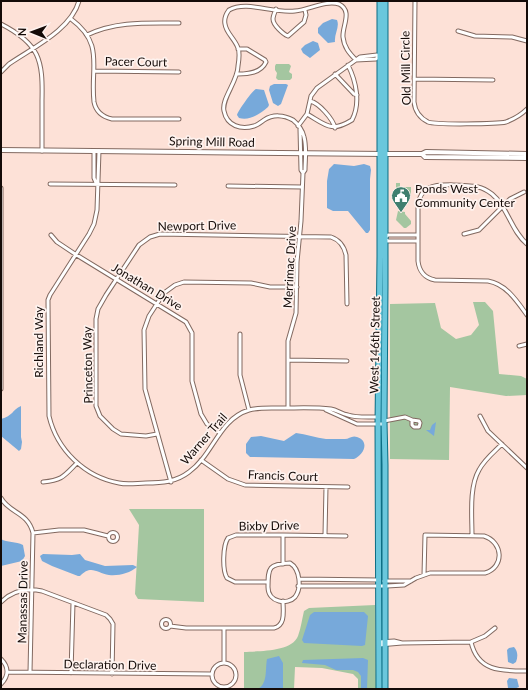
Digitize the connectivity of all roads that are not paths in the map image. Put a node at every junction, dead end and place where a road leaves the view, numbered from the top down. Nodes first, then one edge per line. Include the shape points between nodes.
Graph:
1 (79, 1) edge
2 (380, 1) edge
3 (385, 1) edge
4 (415, 1) edge
5 (242, 2) edge
6 (250, 2) dead end
7 (276, 9) junction
8 (305, 10) junction
9 (70, 19) junction
10 (179, 23) dead end
11 (1, 24) edge
12 (458, 30) dead end
13 (87, 35) junction
14 (527, 41) edge
15 (33, 48) junction
16 (238, 49) junction
17 (381, 57) junction
18 (356, 60) junction
19 (348, 65) junction
20 (94, 71) junction
21 (1, 72) edge
22 (179, 72) dead end
23 (238, 74) junction
24 (335, 74) junction
25 (414, 79) junction
26 (493, 80) dead end
27 (357, 95) junction
28 (310, 101) junction
29 (527, 109) edge
30 (307, 114) junction
31 (179, 119) dead end
32 (299, 127) junction
33 (335, 128) junction
34 (1, 150) edge
35 (42, 150) junction
36 (97, 151) junction
37 (303, 153) junction
38 (383, 154) junction
39 (422, 154) junction
40 (527, 154) edge
41 (527, 158) edge
42 (50, 184) dead end
43 (97, 185) junction
44 (175, 185) dead end
45 (228, 186) dead end
46 (302, 186) junction
47 (1, 188) edge
48 (524, 192) dead end
49 (502, 207) junction
50 (464, 234) dead end
51 (52, 235) dead end
52 (299, 235) junction
53 (1, 236) edge
54 (383, 238) junction
55 (418, 238) junction
56 (527, 244) edge
57 (75, 254) junction
58 (116, 279) junction
59 (296, 287) junction
60 (157, 303) junction
61 (347, 304) dead end
62 (527, 315) edge
63 (240, 334) dead end
64 (527, 344) edge
65 (519, 346) dead end
66 (288, 360) junction
67 (347, 361) dead end
68 (1, 389) edge
69 (288, 408) junction
70 (250, 410) junction
71 (480, 416) dead end
72 (346, 417) junction
73 (382, 420) junction
74 (412, 420) dead end
75 (157, 434) junction
76 (220, 434) junction
77 (502, 444) junction
78 (201, 460) junction
79 (77, 462) junction
80 (527, 468) edge
81 (42, 482) dead end
82 (171, 482) junction
83 (146, 483) joint
84 (326, 487) junction
85 (348, 487) dead end
86 (1, 498) edge
87 (33, 533) junction
88 (283, 535) junction
89 (325, 535) junction
90 (472, 535) junction
91 (108, 536) dead end
92 (346, 536) dead end
93 (283, 564) junction
94 (424, 575) junction
95 (299, 579) junction
96 (268, 582) junction
97 (381, 583) junction
98 (298, 586) junction
99 (32, 590) junction
100 (283, 601) junction
101 (1, 602) edge
102 (73, 603) junction
103 (170, 626) dead end
104 (224, 628) junction
105 (495, 628) dead end
106 (470, 642) junction
107 (382, 643) junction
108 (1, 659) edge
109 (224, 663) junction
110 (527, 671) edge
111 (8, 672) junction
112 (30, 672) junction
113 (71, 673) junction
114 (112, 674) junction
115 (212, 674) junction
116 (1, 684) edge
117 (224, 688) edge
118 (379, 689) edge
119 (385, 689) edge

1 - 9 street
2 - 17 main road, West 146th Street
3 - 17 main road, West 146th Street
4 - 25 street, Old Mill Circle
5 - 16 street via 230,10 225,21 225,26
6 - 7 street
7 - 8 street via 289,12
7 - 8 street via 273,22 288,36 304,22
8 - 18 street via 328,2 342,6 347,15 343,33 344,45
9 - 13 street via 82,27
9 - 15 street via 61,29
10 - 13 street via 126,24
11 - 15 street via 20,35
12 - 14 street via 475,36 512,37
13 - 20 street via 93,50
15 - 21 street via 8,64
15 - 35 street via 42,73
16 - 23 street
16 - 23 street via 246,49 266,62 252,74
17 - 18 street
17 - 38 main road, West 146th Street
18 - 19 street
19 - 24 street
19 - 27 street
20 - 22 street, Pacer Court
20 - 31 street via 94,102 96,109 104,116 112,119
23 - 32 street via 223,106 224,114 231,124 238,127 254,127 267,118 280,116 290,118
24 - 27 street
24 - 28 street via 317,88
25 - 26 street
25 - 29 street, Old Mill Circle via 416,110 420,117 431,122 499,123 516,118
27 - 33 street via 352,120
28 - 30 street
28 - 33 street via 331,118
30 - 32 street
30 - 33 street
32 - 37 street, Merrimac Drive via 304,138
34 - 35 street, Spring Mill Road
35 - 36 street, Spring Mill Road
36 - 37 street, Spring Mill Road
36 - 43 street, Richland Way
37 - 38 street, Spring Mill Road
37 - 46 street, Merrimac Drive via 305,170 302,173
38 - 39 street, Spring Mill Road
38 - 54 main road, West 146th Street
39 - 40 street, Spring Mill Road
39 - 41 street, Spring Mill Road via 425,157
42 - 43 street
43 - 44 street
43 - 57 street, Richland Way via 95,219
45 - 46 street
46 - 52 street, Merrimac Drive
47 - 53 street
48 - 49 street
49 - 50 street via 478,230
49 - 55 street via 492,194 479,187 432,186 419,198
49 - 56 street via 516,232
51 - 57 street, Jonathan Drive via 57,242
52 - 58 street, Newport Drive via 154,235 139,245
52 - 59 street, Merrimac Drive
52 - 61 street, Newport Drive via 328,236 343,246 346,255
53 - 68 street
54 - 55 street
54 - 73 main road, West 146th Street
55 - 62 street via 419,266 425,276 435,280 495,283 513,297
57 - 58 street, Jonathan Drive
57 - 79 street, Richland Way via 48,300 48,405 56,435
58 - 60 street, Jonathan Drive
58 - 75 street, Princeton Way via 100,304 97,314 97,409 103,419 121,434
59 - 60 street via 184,282 168,289
59 - 66 street, Merrimac Drive via 296,313 289,337
60 - 75 street via 146,321 144,338 145,389
60 - 76 street, Jonathan Drive via 184,320 190,327 195,394 203,418
63 - 70 street via 240,375
64 - 65 street
66 - 67 street
66 - 69 street, Merrimac Drive
69 - 70 street, Warner Trail
69 - 72 street, Warner Trail via 334,410
70 - 76 street, Warner Trail via 234,418
71 - 77 street via 488,430
72 - 73 street, Warner Trail
72 - 73 street, Warner Trail via 361,425
73 - 74 street via 405,417
73 - 97 main road, West 146th Street
75 - 82 street
76 - 78 street, Warner Trail
77 - 80 street
77 - 90 street via 482,465 476,476 473,488
78 - 82 street, Warner Trail via 189,473
78 - 84 street, Francis Court via 228,479 240,484
79 - 81 street via 62,478
79 - 83 street, Richland Way via 91,474 120,484
82 - 83 street, Warner Trail
84 - 85 street, Francis Court
84 - 89 street
86 - 87 street via 7,506 25,517
87 - 91 street via 84,530
87 - 99 street, Manassas Drive
88 - 89 street, Bixby Drive
88 - 93 street
88 - 96 street, Bixby Drive via 234,536 228,538 225,543 224,572 228,580
89 - 92 street, Bixby Drive
90 - 94 street via 425,535
90 - 94 street via 492,539 497,545 498,562 490,571
93 - 95 street via 290,563 294,566
93 - 96 street via 270,568
94 - 97 street via 411,581
95 - 97 street
95 - 98 street
96 - 100 street via 270,597
97 - 98 street
97 - 107 main road, West 146th Street
98 - 100 street via 294,598
99 - 101 street via 18,592
99 - 102 street via 42,591
99 - 112 street, Manassas Drive
100 - 104 street via 283,621 277,627
102 - 113 street
102 - 114 street via 106,615 112,622
103 - 104 street
104 - 109 street
105 - 106 street via 485,636
106 - 107 street
106 - 110 street via 482,663 499,670
107 - 118 main road, West 146th Street
107 - 119 main road, West 146th Street
108 - 111 street
109 - 115 street via 215,667
109 - 117 street via 233,667 236,674 232,683
111 - 112 street, Declaration Drive
111 - 116 street
112 - 113 street, Declaration Drive
113 - 114 street, Declaration Drive
114 - 115 street, Declaration Drive
115 - 117 street via 216,683

